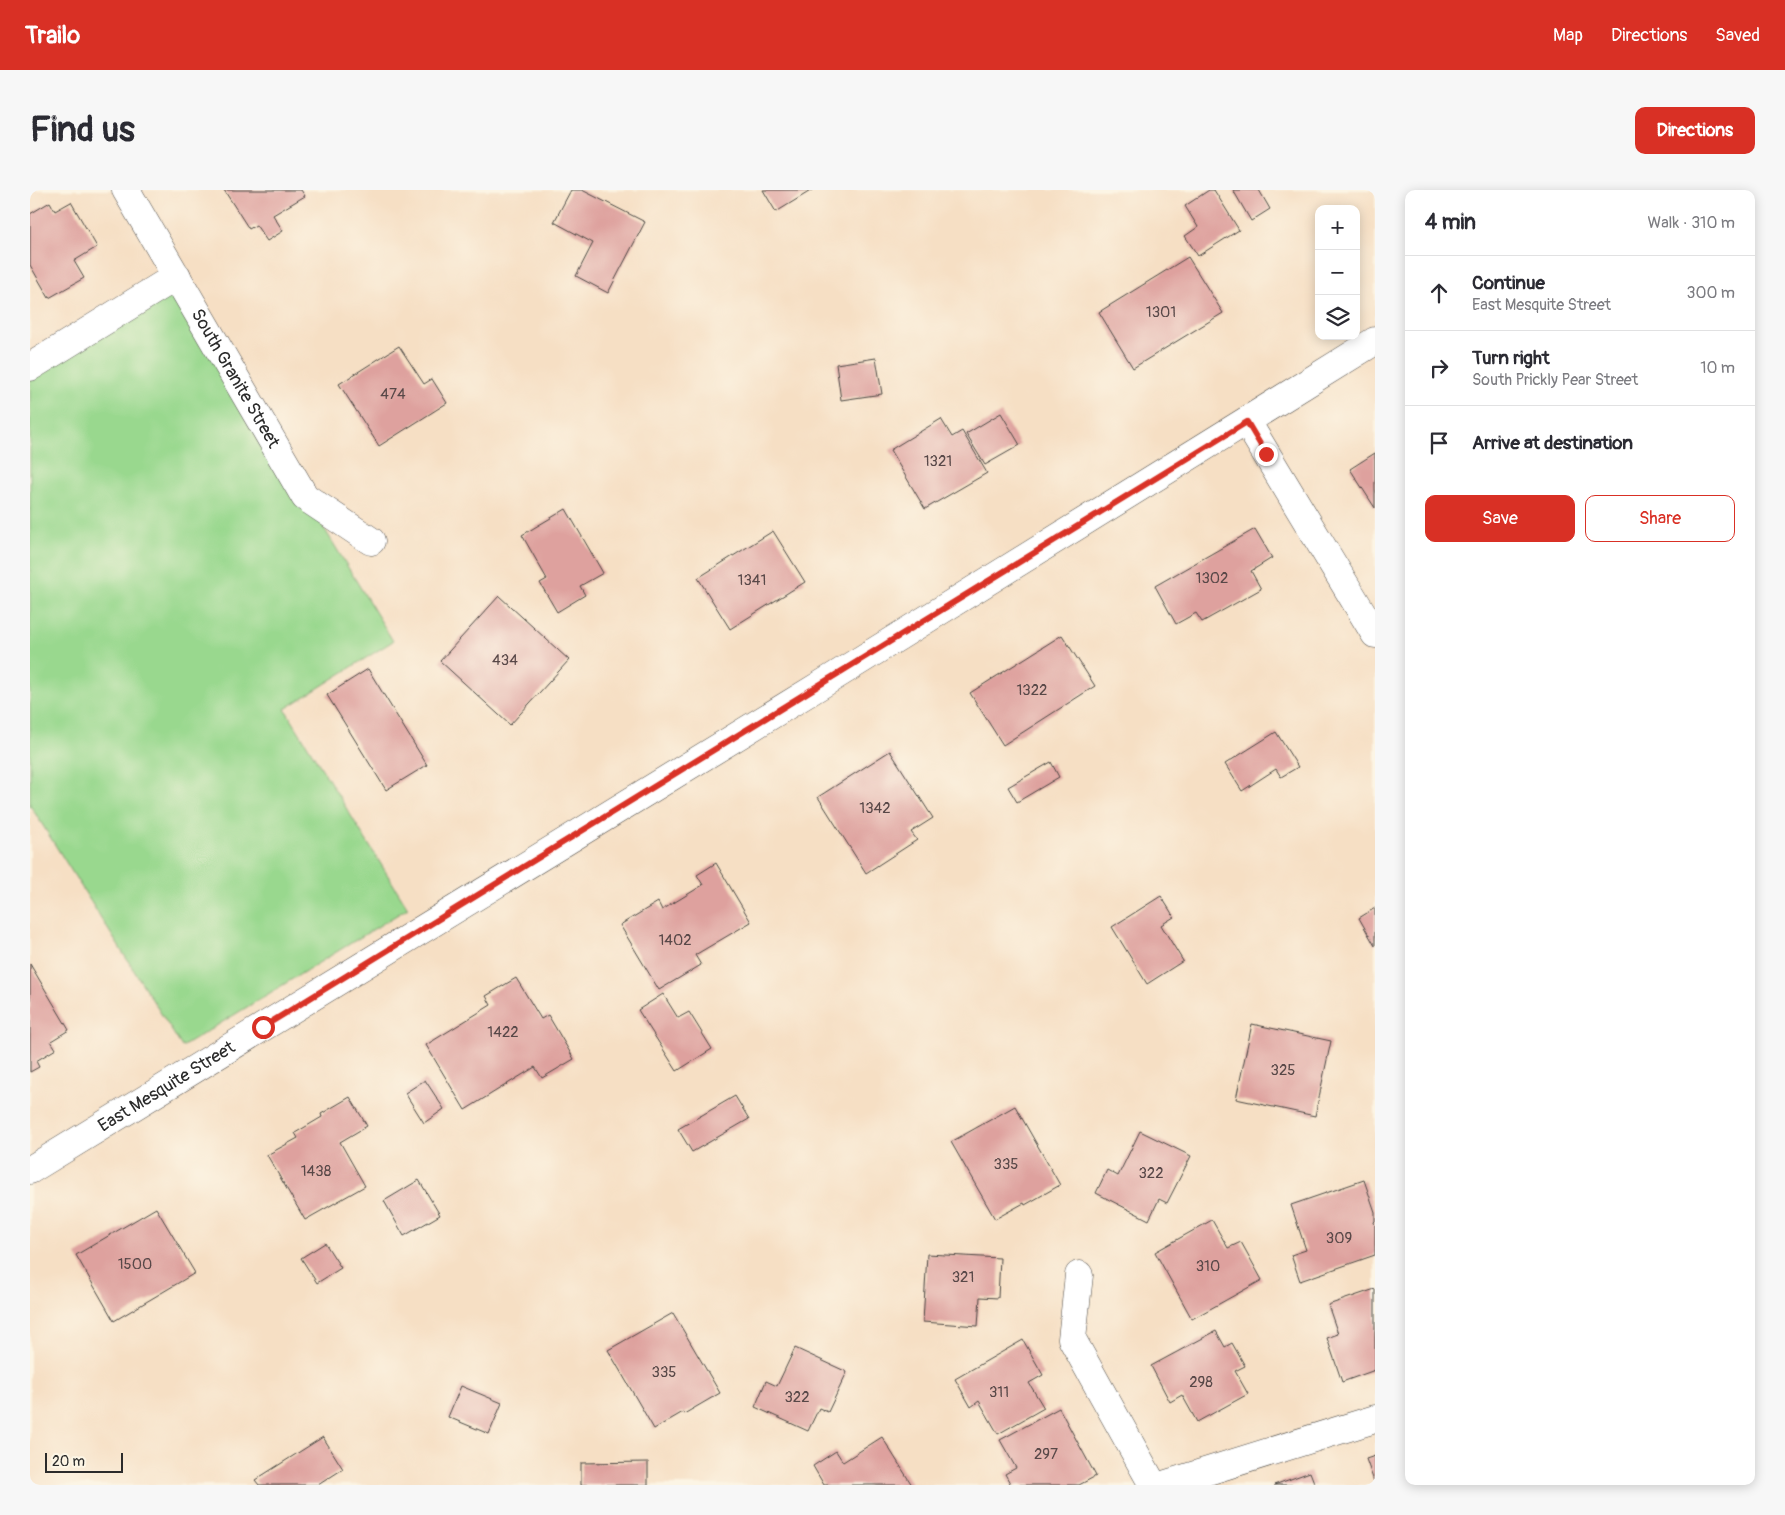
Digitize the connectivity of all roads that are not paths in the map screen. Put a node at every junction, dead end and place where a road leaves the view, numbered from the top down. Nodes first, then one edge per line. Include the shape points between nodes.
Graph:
1 (126, 190) edge
2 (178, 276) junction
3 (1375, 341) edge
4 (30, 367) edge
5 (1247, 422) junction
6 (370, 541) dead end
7 (1375, 634) edge
8 (30, 1170) edge
9 (1079, 1275) dead end
10 (1375, 1419) edge
11 (1153, 1485) edge
12 (1162, 1485) edge

1 - 2 street, South Granite Street
2 - 4 street
2 - 6 street, South Granite Street via 304,497
3 - 5 street, East Mesquite Street
5 - 7 street
5 - 8 street, East Mesquite Street
9 - 11 street via 1072,1338
10 - 12 street

